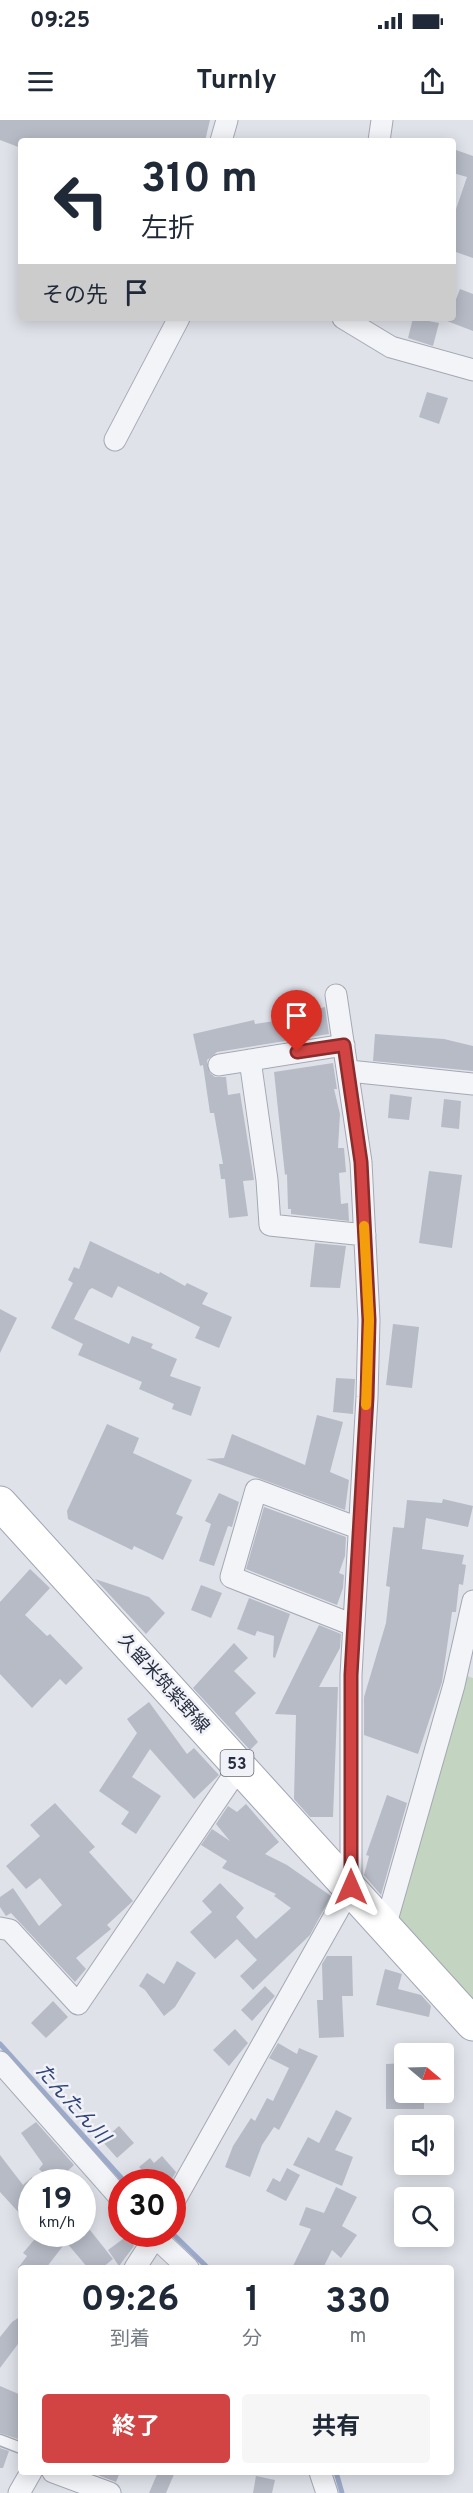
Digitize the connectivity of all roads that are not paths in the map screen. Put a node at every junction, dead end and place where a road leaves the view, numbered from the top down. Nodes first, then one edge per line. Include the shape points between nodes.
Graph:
1 (227, 120) edge
2 (382, 120) edge
3 (222, 138) edge
4 (379, 138) edge
5 (177, 321) edge
6 (348, 321) edge
7 (470, 363) edge
8 (115, 440) dead end
9 (336, 995) dead end
10 (344, 1045) junction
11 (250, 1060) junction
12 (219, 1065) dead end
13 (349, 1071) junction
14 (473, 1084) edge
15 (364, 1235) junction
16 (0, 1503) edge
17 (358, 1528) junction
18 (472, 1610) edge
19 (353, 1625) junction
20 (240, 1766) junction
21 (351, 1887) junction
22 (385, 1927) junction
23 (0, 1928) edge
24 (473, 2024) edge
25 (0, 2062) edge
26 (186, 2180) edge
27 (108, 2184) edge
28 (148, 2247) edge
29 (167, 2247) edge
30 (137, 2265) edge
31 (185, 2265) edge
32 (0, 2440) edge
33 (18, 2447) edge
34 (29, 2475) edge
35 (61, 2475) edge
36 (321, 2475) edge
37 (19, 2493) edge
38 (110, 2493) edge
39 (327, 2493) edge

1 - 3 street
2 - 4 street
5 - 8 street
6 - 7 street via 391,347
9 - 10 street
10 - 11 street
10 - 13 street
11 - 12 street
11 - 15 street via 270,1225
13 - 14 street
13 - 15 street via 361,1162
15 - 17 street via 368,1342
16 - 20 main road, 久留米筑紫野線 / 53
17 - 19 street
17 - 19 street via 256,1490 231,1577
18 - 22 street
19 - 21 street
20 - 21 main road, 久留米筑紫野線 / 53
20 - 23 street via 78,2004 10,1930
21 - 22 main road, 久留米筑紫野線 / 53
21 - 26 street
22 - 24 main road, 久留米筑紫野線 / 53
25 - 27 street
28 - 30 street
29 - 31 street
32 - 33 lane
34 - 37 street
35 - 38 street
36 - 39 street

